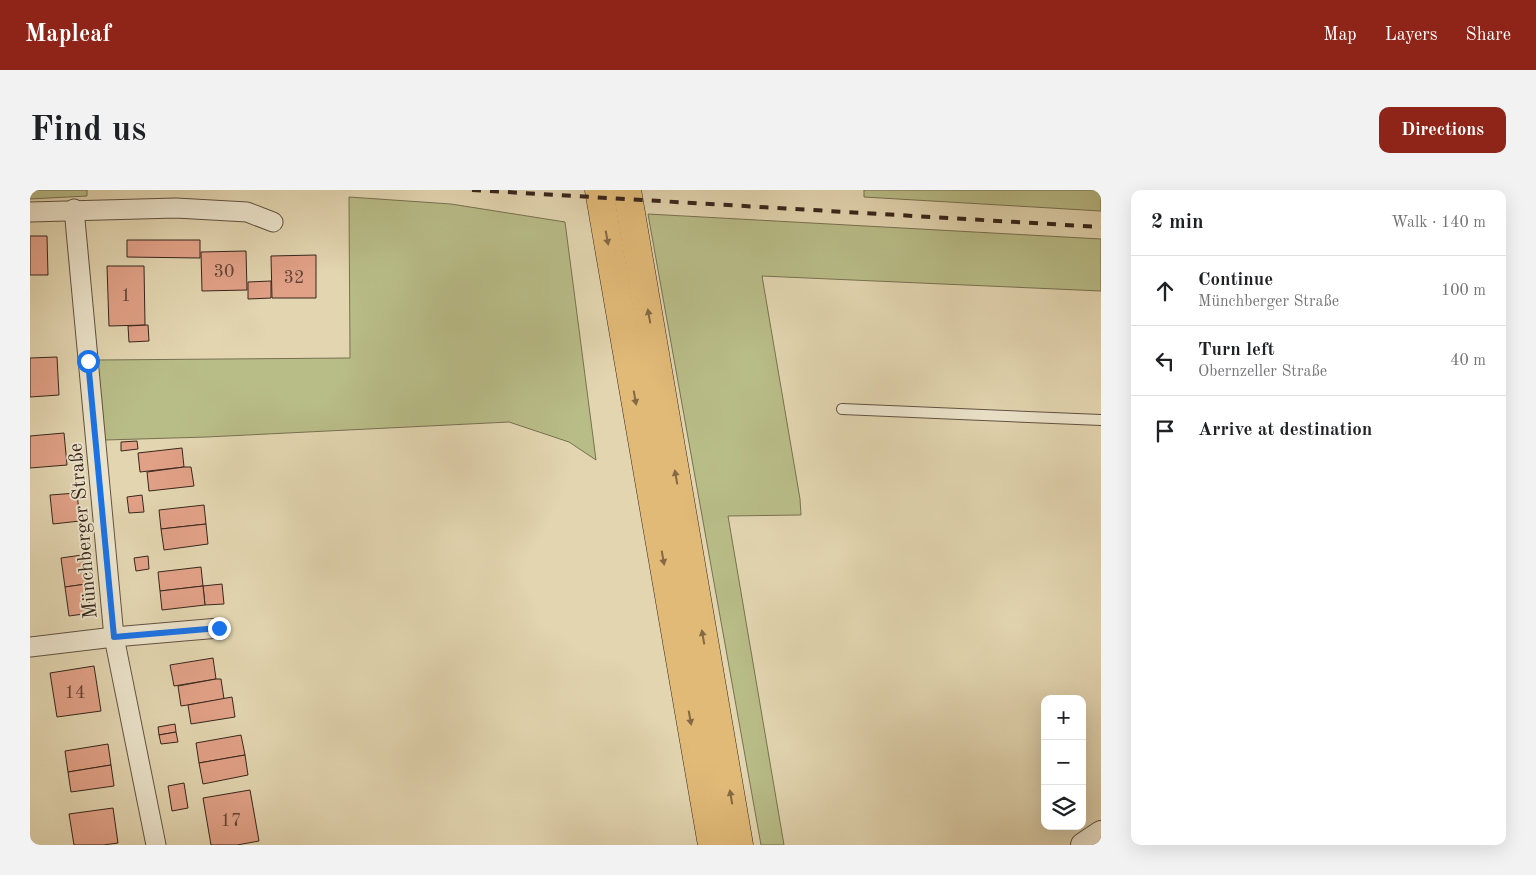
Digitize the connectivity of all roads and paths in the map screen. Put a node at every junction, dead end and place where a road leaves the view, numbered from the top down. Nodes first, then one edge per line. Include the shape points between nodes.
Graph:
1 (599, 190) edge
2 (627, 190) edge
3 (74, 209) junction
4 (30, 212) edge
5 (273, 222) dead end
6 (842, 409) dead end
7 (1101, 420) edge
8 (219, 628) dead end
9 (114, 637) junction
10 (30, 647) edge
11 (1101, 833) edge
12 (156, 845) edge
13 (712, 845) edge
14 (739, 845) edge
15 (1083, 845) edge

1 -> 13 highway
14 -> 2 highway
3 - 4 street
3 - 5 street via 176,208 247,212
3 - 9 street, Münchberger Straße
6 - 7 lane
8 - 9 street
9 - 10 street
9 - 12 street, Münchberger Straße
11 - 15 street

